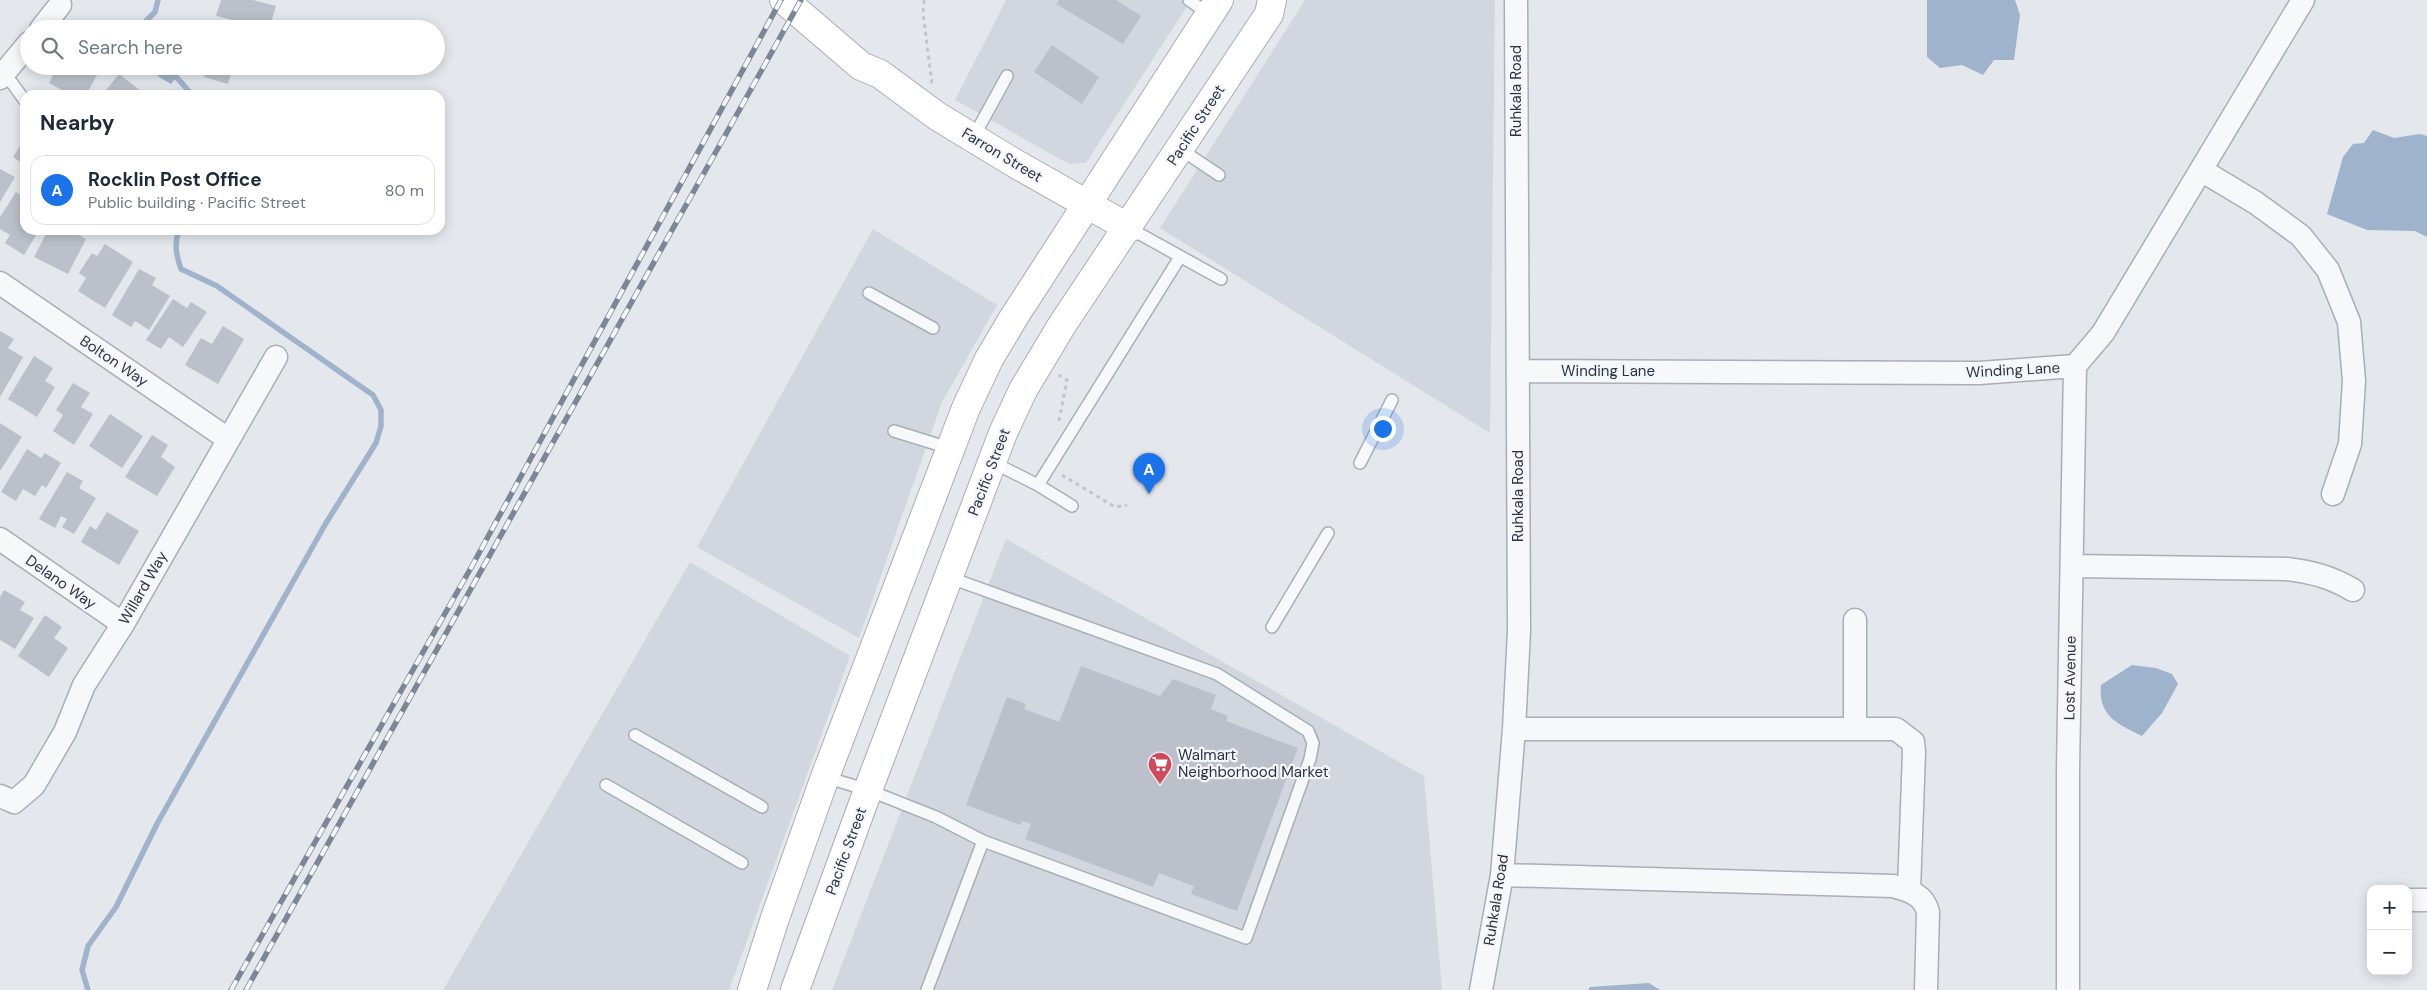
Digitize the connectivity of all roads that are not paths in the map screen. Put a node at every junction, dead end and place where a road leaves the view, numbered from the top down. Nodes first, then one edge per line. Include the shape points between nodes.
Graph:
1 (784, 0) edge
2 (802, 0) edge
3 (1272, 0) edge
4 (1516, 0) edge
5 (2303, 0) edge
6 (60, 5) dead end
7 (1206, 5) edge
8 (48, 20) edge
9 (20, 52) edge
10 (1, 72) edge
11 (880, 74) junction
12 (1007, 76) dead end
13 (20, 95) edge
14 (973, 138) junction
15 (1180, 149) junction
16 (2201, 170) junction
17 (1219, 175) dead end
18 (1087, 204) junction
19 (1129, 228) junction
20 (1180, 257) junction
21 (1221, 279) dead end
22 (0, 283) edge
23 (869, 293) dead end
24 (933, 328) dead end
25 (276, 357) dead end
26 (2075, 366) junction
27 (1518, 371) junction
28 (1392, 400) dead end
29 (894, 431) dead end
30 (228, 439) junction
31 (949, 448) junction
32 (992, 462) junction
33 (1360, 463) dead end
34 (1038, 485) junction
35 (2333, 494) dead end
36 (1072, 506) dead end
37 (1328, 533) dead end
38 (0, 539) edge
39 (2072, 566) junction
40 (948, 578) junction
41 (2353, 590) dead end
42 (1856, 620) dead end
43 (123, 624) junction
44 (1272, 627) dead end
45 (1514, 729) junction
46 (1856, 729) junction
47 (635, 735) dead end
48 (825, 778) junction
49 (606, 785) dead end
50 (868, 790) junction
51 (0, 796) edge
52 (762, 807) dead end
53 (983, 841) junction
54 (742, 863) dead end
55 (1502, 875) junction
56 (1910, 890) junction
57 (2412, 900) edge
58 (2427, 900) edge
59 (752, 990) edge
60 (795, 990) edge
61 (927, 990) edge
62 (1481, 990) edge
63 (1926, 990) edge
64 (2068, 990) edge

1 - 11 main road, Farron Street via 861,66
2 - 11 main road, Farron Street via 869,57
3 - 15 main road, Pacific Street via 1269,14
4 - 27 street, Ruhkala Road
5 - 16 street, Winding Lane
6 - 8 street
7 - 18 main road
9 - 10 street
10 - 13 lane
11 - 14 main road, Farron Street
12 - 14 lane
14 - 18 main road, Farron Street
15 - 17 lane
15 - 19 main road, Pacific Street
16 - 26 street, Winding Lane via 2103,333
16 - 35 street via 2256,203 2301,236 2328,270 2349,322 2354,381 2350,444
18 - 19 main road, Farron Street
18 - 31 main road via 989,358
19 - 20 lane
19 - 32 main road, Pacific Street via 1039,363 1019,399
20 - 21 lane
20 - 34 lane
22 - 30 street, Bolton Way
23 - 24 lane
25 - 30 street, Willard Way
26 - 27 street, Winding Lane via 1979,373
26 - 39 street, Lost Avenue
27 - 45 street, Ruhkala Road via 1519,631
28 - 33 lane
29 - 31 lane
30 - 43 street, Willard Way
31 - 48 main road
32 - 34 lane
32 - 40 main road, Pacific Street
34 - 36 lane
37 - 44 lane
38 - 43 street, Delano Way
39 - 41 street via 2296,570 2337,580
39 - 64 street, Lost Avenue
40 - 50 main road, Pacific Street
40 - 53 lane via 1217,674 1308,731 1313,743 1246,938
42 - 46 street
43 - 51 street, Willard Way via 84,685 65,732 34,785 14,802
45 - 46 street
45 - 55 street, Ruhkala Road
46 - 56 street via 1896,729 1913,742
47 - 52 lane
48 - 50 lane
48 - 59 main road
49 - 54 lane
50 - 53 lane via 936,817
50 - 60 main road, Pacific Street
53 - 61 lane
55 - 56 street via 1883,886
55 - 62 street, Ruhkala Road
56 - 63 street via 1926,903 1928,912
57 - 58 street

